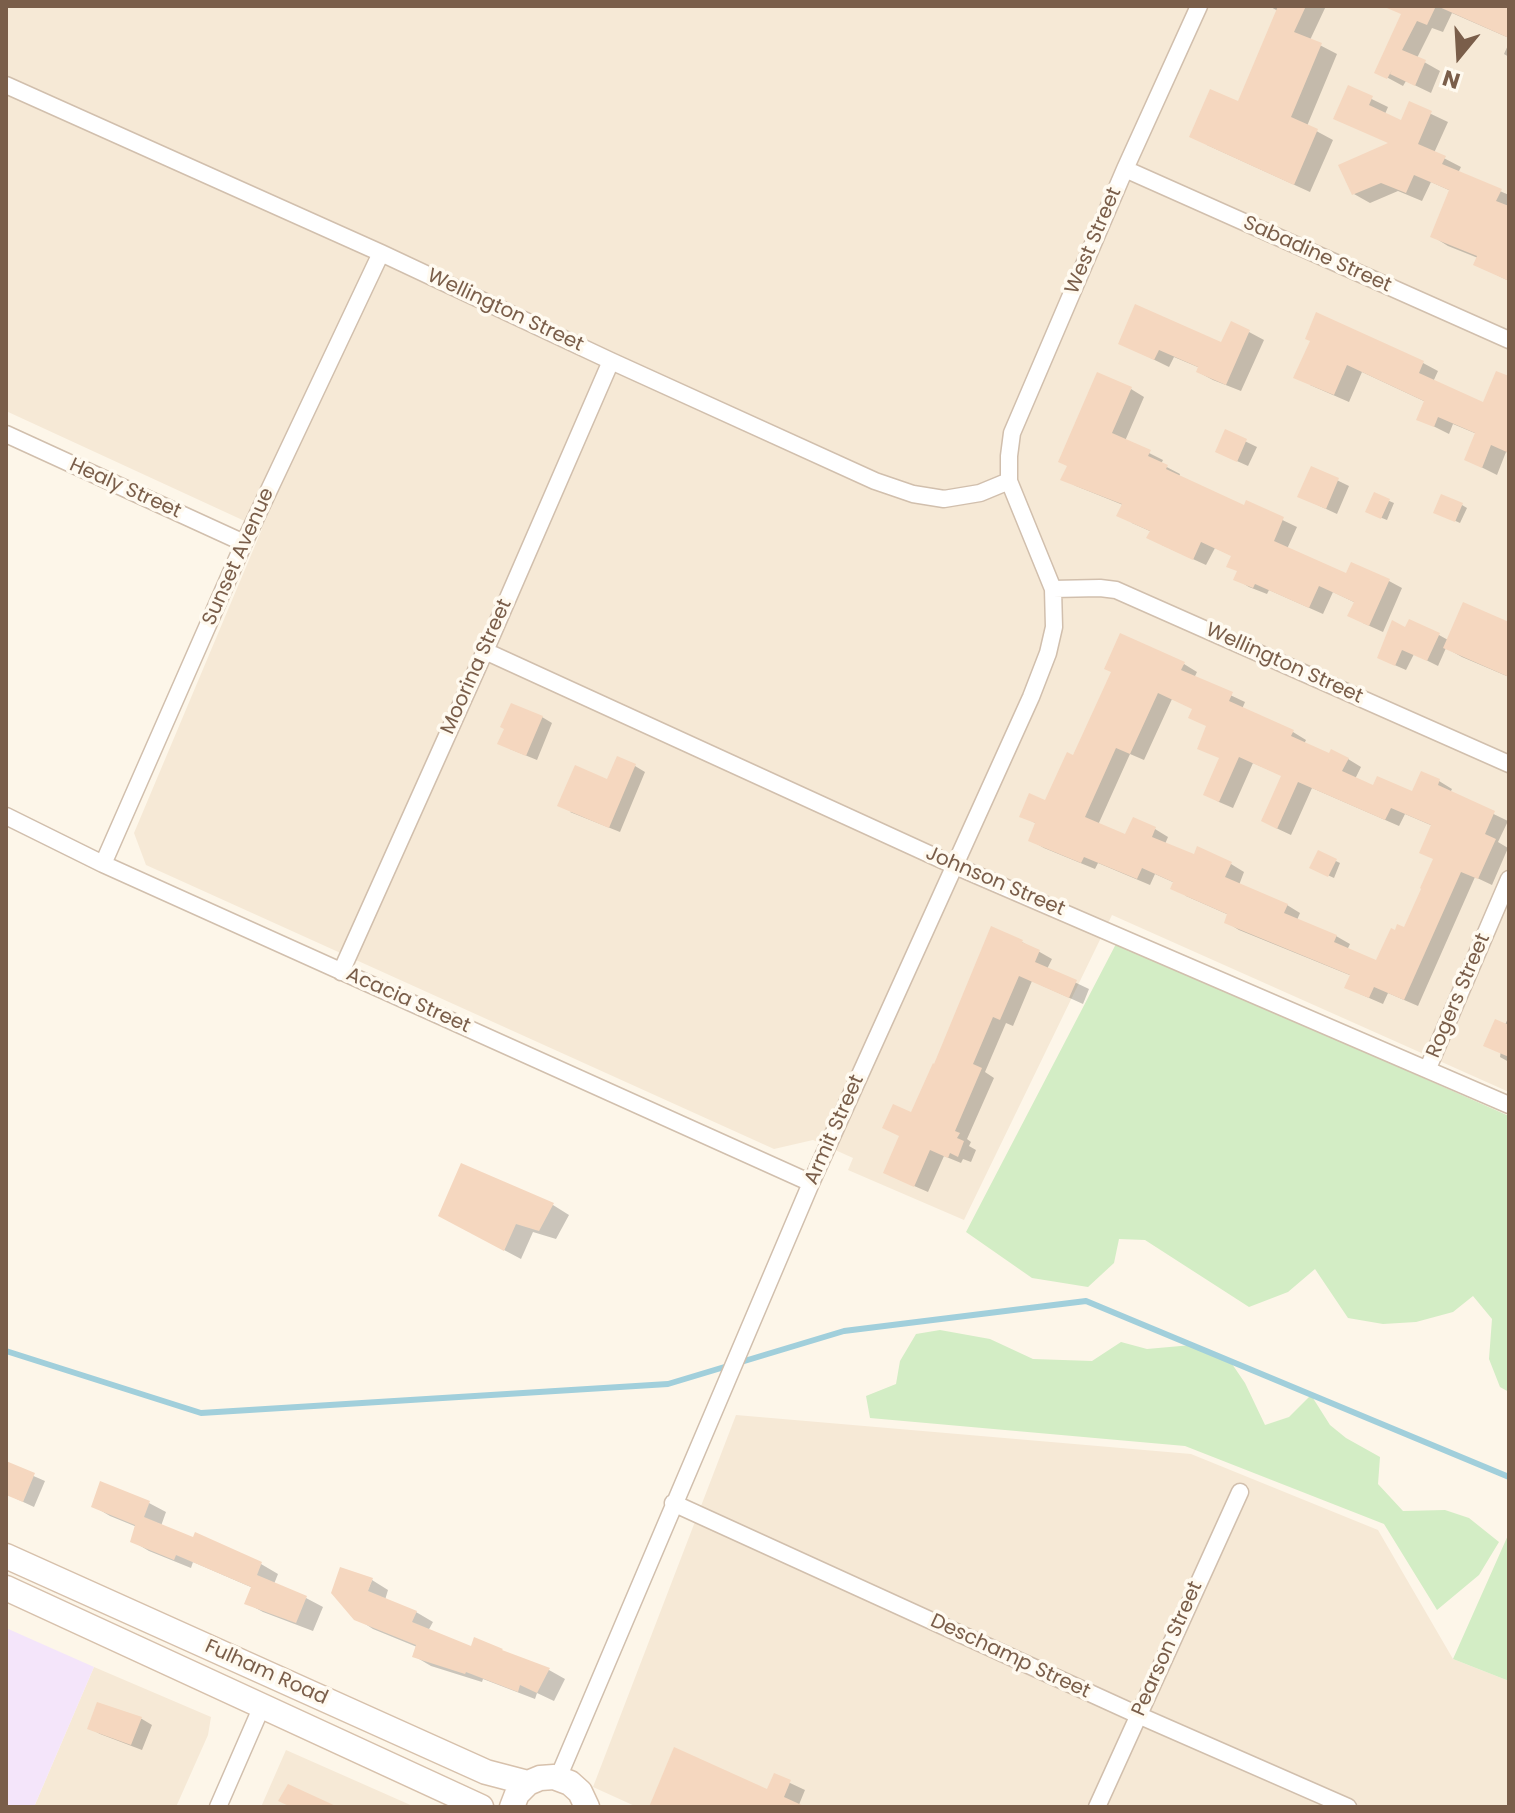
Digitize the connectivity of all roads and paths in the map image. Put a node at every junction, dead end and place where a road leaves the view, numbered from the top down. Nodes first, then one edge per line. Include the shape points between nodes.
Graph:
1 (1199, 6) edge
2 (6, 85) edge
3 (1125, 169) junction
4 (381, 253) junction
5 (1509, 340) edge
6 (611, 361) junction
7 (6, 434) edge
8 (1009, 481) junction
9 (244, 543) junction
10 (1053, 589) junction
11 (485, 651) junction
12 (1509, 764) edge
13 (6, 816) edge
14 (103, 864) junction
15 (953, 865) junction
16 (1509, 879) edge
17 (341, 972) junction
18 (1428, 1068) junction
19 (1509, 1105) edge
20 (811, 1183) junction
21 (1240, 1492) dead end
22 (673, 1503) junction
23 (6, 1556) edge
24 (6, 1588) edge
25 (262, 1706) junction
26 (1138, 1715) junction
27 (558, 1778) junction
28 (528, 1783) junction
29 (218, 1807) edge
30 (481, 1807) edge
31 (512, 1807) edge
32 (587, 1807) edge
33 (1097, 1807) edge
34 (1348, 1807) edge

1 - 3 street, West Street
2 - 4 street, Wellington Street
3 - 5 street, Sabadine Street
3 - 8 street, West Street via 1012,433
4 - 6 street, Wellington Street
4 - 9 street, Sunset Avenue
6 - 8 street, Wellington Street via 913,494 944,499
6 - 11 street, Moorina Street
7 - 9 street, Healy Street
8 - 10 street, Armit Street
9 - 14 street, Sunset Avenue
10 - 12 street, Wellington Street via 1116,590
10 - 15 street, Armit Street via 1048,653
11 - 15 street, Johnson Street
11 - 17 street, Moorina Street
13 - 14 street, Acacia Street
14 - 17 street, Acacia Street
15 - 18 street, Johnson Street
15 - 20 street, Armit Street
16 - 18 street, Rogers Street
17 - 20 street, Acacia Street
18 - 19 street, Johnson Street
20 - 22 street, Armit Street
21 - 26 street, Pearson Street
22 - 26 street, Deschamp Street
22 - 27 street, Armit Street
23 - 28 street, Fulham Road via 486,1772
24 - 25 street, Fulham Road
25 - 29 street
25 - 30 street, Fulham Road
26 - 33 street, Pearson Street
26 - 34 street, Deschamp Street
27 - 28 street
27 - 32 street via 580,1792
28 - 31 street

